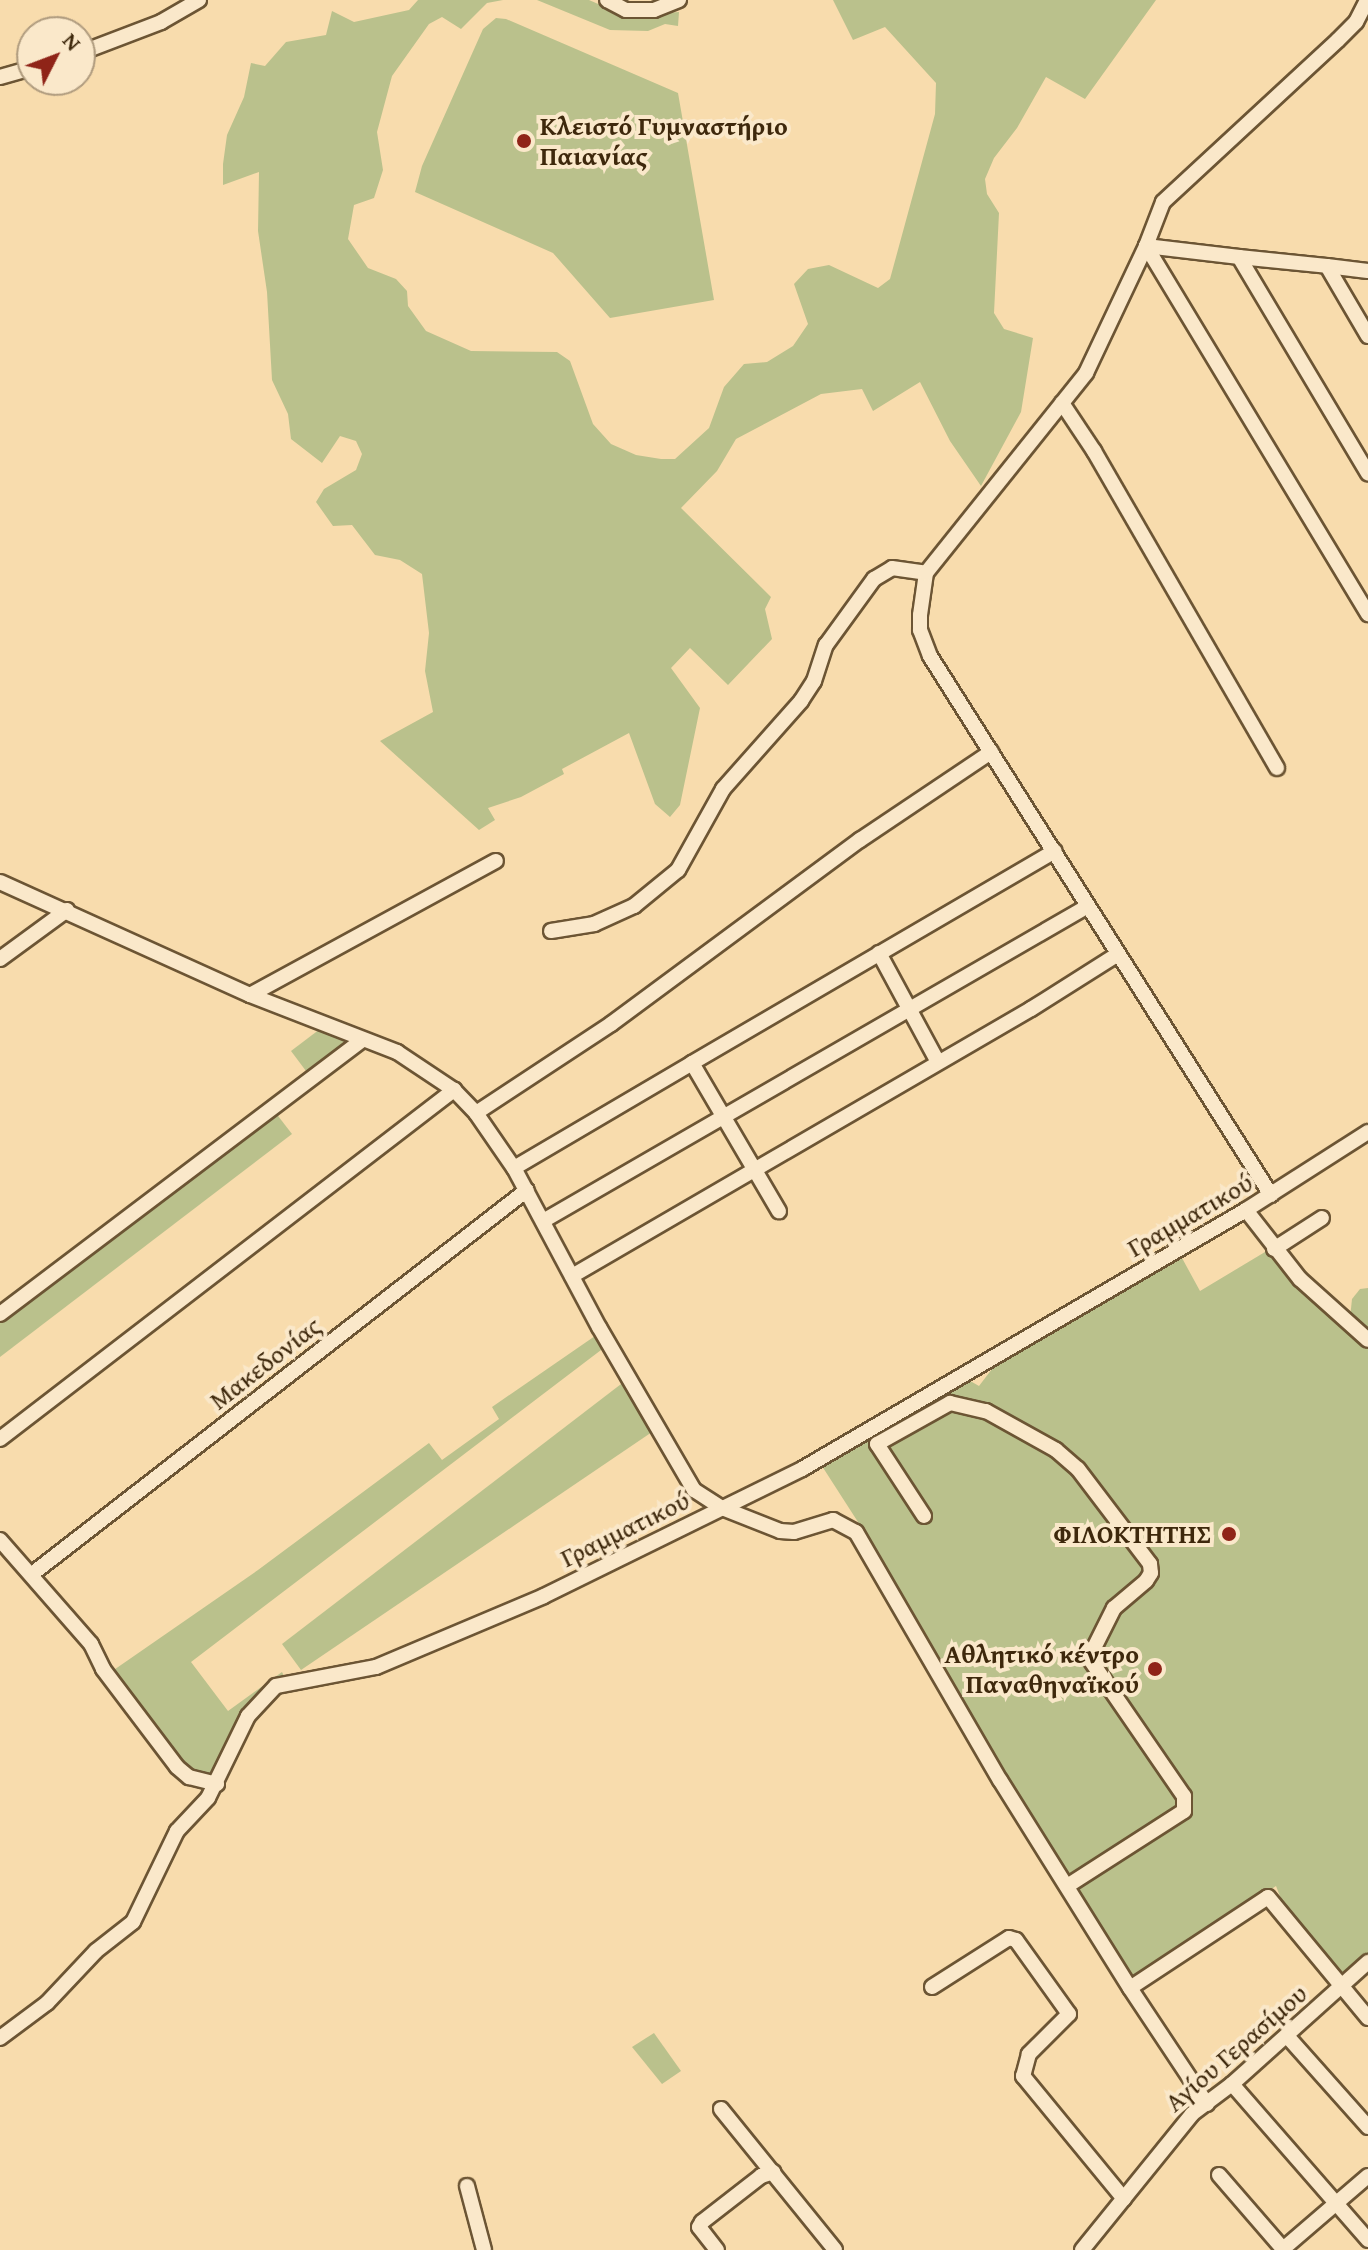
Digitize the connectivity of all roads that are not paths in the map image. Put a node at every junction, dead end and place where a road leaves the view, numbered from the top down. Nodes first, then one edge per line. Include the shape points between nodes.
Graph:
1 (199, 0) edge
2 (607, 0) edge
3 (679, 0) edge
4 (1367, 0) edge
5 (96, 47) edge
6 (1146, 246) junction
7 (1239, 257) junction
8 (1327, 266) junction
9 (1368, 271) edge
10 (1368, 336) edge
11 (1062, 403) junction
12 (1368, 473) edge
13 (926, 573) junction
14 (1368, 614) edge
15 (991, 752) junction
16 (1277, 768) dead end
17 (1055, 851) junction
18 (496, 861) dead end
19 (0, 882) edge
20 (1088, 906) junction
21 (67, 910) junction
22 (551, 931) dead end
23 (879, 953) junction
24 (1118, 954) junction
25 (0, 959) edge
26 (250, 995) junction
27 (909, 1008) junction
28 (362, 1040) junction
29 (938, 1062) junction
30 (692, 1063) junction
31 (454, 1090) junction
32 (476, 1113) junction
33 (726, 1118) junction
34 (1368, 1132) edge
35 (514, 1168) junction
36 (755, 1171) junction
37 (527, 1190) junction
38 (1271, 1195) junction
39 (1246, 1210) junction
40 (779, 1211) dead end
41 (1322, 1218) dead end
42 (543, 1221) junction
43 (1274, 1249) junction
44 (572, 1276) junction
45 (0, 1314) edge
46 (1368, 1340) edge
47 (0, 1439) edge
48 (722, 1508) junction
49 (924, 1516) dead end
50 (0, 1540) edge
51 (32, 1574) junction
52 (217, 1784) junction
53 (1067, 1886) junction
54 (1368, 1962) edge
55 (932, 1987) dead end
56 (1130, 1988) junction
57 (1342, 1988) junction
58 (1368, 2018) edge
59 (1287, 2036) junction
60 (0, 2038) edge
61 (1232, 2084) junction
62 (1207, 2104) junction
63 (721, 2109) dead end
64 (1368, 2127) edge
65 (773, 2172) junction
66 (1219, 2175) dead end
67 (1368, 2176) edge
68 (467, 2186) dead end
69 (1124, 2199) junction
70 (1336, 2204) junction
71 (1368, 2240) edge
72 (1284, 2249) edge
73 (484, 2250) edge
74 (717, 2250) edge
75 (835, 2250) edge
76 (1082, 2250) edge

1 - 5 street via 161,22
2 - 3 street via 626,10 654,10
4 - 6 street via 1356,22 1338,40 1163,202
6 - 7 street
6 - 11 street via 1086,373
6 - 14 street
7 - 8 street
7 - 12 street
8 - 9 street
8 - 10 street
11 - 13 street
11 - 16 street
13 - 15 street via 920,630 930,656
13 - 22 street via 892,568 874,579 826,645 801,701 723,789 678,870 634,906 594,924
15 - 17 street
15 - 32 street via 872,832 611,1024
17 - 20 street
17 - 23 street
18 - 26 street
19 - 21 street
20 - 24 street
20 - 27 street
21 - 25 street
21 - 26 street
23 - 27 street
23 - 30 street
24 - 29 street
24 - 38 street
26 - 28 street
27 - 29 street
27 - 33 street
28 - 31 street via 397,1052
28 - 45 street
29 - 36 street
30 - 33 street
30 - 35 street
31 - 32 street
31 - 47 street
32 - 35 street
33 - 36 street
33 - 42 street
34 - 38 street, Γραμματικού
35 - 37 street
36 - 40 street
36 - 44 street
37 - 42 street
37 - 51 street, Μακεδονίας
38 - 39 street, Γραμματικού
39 - 43 street
39 - 48 street, Γραμματικού via 846,1445
41 - 43 street
42 - 44 street
43 - 46 street
44 - 48 street via 687,1481
48 - 52 street, Γραμματικού via 544,1596 376,1667 276,1686 248,1716
48 - 53 street via 787,1532 828,1520 856,1532
49 - 53 street via 877,1444 950,1403 986,1411 1056,1450 1078,1469 1150,1564 1151,1573 1114,1608 1089,1658 1184,1796 1184,1811
50 - 51 street
51 - 52 street via 91,1644 103,1669 177,1767 189,1777
52 - 60 street, Γραμματικού via 177,1831 133,1922 96,1951 47,2003
53 - 56 street
54 - 57 street, Αγίου Γερασίμου
55 - 69 street via 1009,1938 1016,1940 1069,2014 1029,2054 1023,2076
56 - 57 street via 1268,1897
56 - 62 street
57 - 58 street
57 - 59 street, Αγίου Γερασίμου
59 - 61 street, Αγίου Γερασίμου
59 - 64 street
61 - 62 street, Αγίου Γερασίμου
61 - 70 street
62 - 69 street, Αγίου Γερασίμου via 1176,2131
63 - 65 street
65 - 74 street via 702,2222 699,2227
65 - 75 street
66 - 72 street
67 - 70 street
68 - 73 street
69 - 76 street, Αγίου Γερασίμου
70 - 71 street
70 - 72 street

